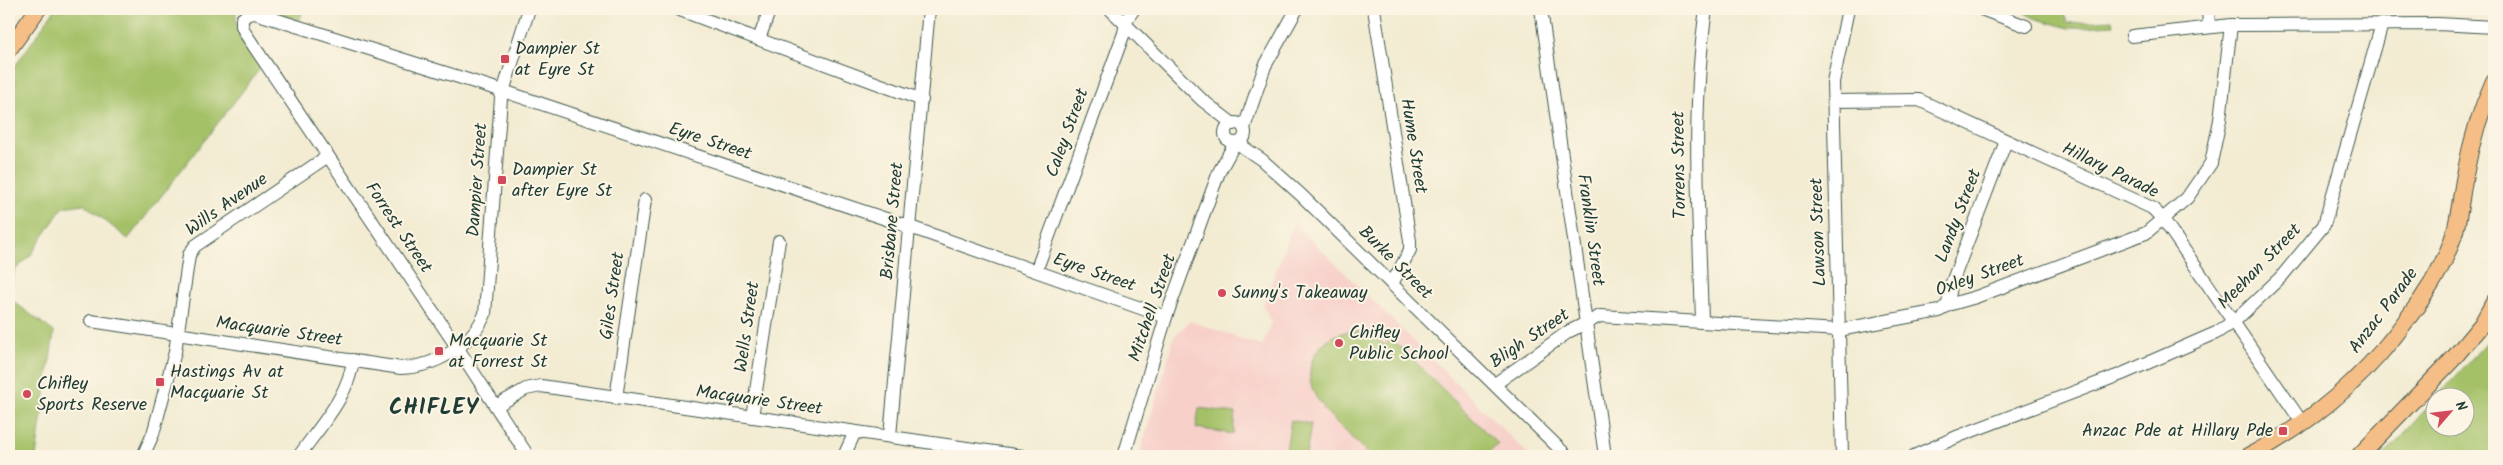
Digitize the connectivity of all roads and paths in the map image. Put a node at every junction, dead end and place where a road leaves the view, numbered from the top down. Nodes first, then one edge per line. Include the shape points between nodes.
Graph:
1 (38, 9) edge
2 (529, 9) edge
3 (677, 9) edge
4 (770, 9) edge
5 (929, 9) edge
6 (1110, 9) edge
7 (1134, 9) edge
8 (1296, 9) edge
9 (1374, 9) edge
10 (1541, 9) edge
11 (1706, 9) edge
12 (1848, 9) edge
13 (1981, 9) edge
14 (2208, 9) edge
15 (242, 20) joint
16 (2382, 24) junction
17 (1126, 25) junction
18 (2231, 25) junction
19 (2026, 26) dead end
20 (2209, 27) junction
21 (2494, 27) edge
22 (2132, 36) dead end
23 (759, 39) junction
24 (9, 49) edge
25 (2494, 81) edge
26 (502, 91) junction
27 (922, 100) junction
28 (1834, 101) junction
29 (1235, 133) junction
30 (2006, 142) junction
31 (328, 156) junction
32 (645, 200) dead end
33 (2163, 218) junction
34 (910, 227) junction
35 (779, 241) dead end
36 (1036, 271) junction
37 (1392, 284) junction
38 (2494, 302) edge
39 (1948, 305) junction
40 (1166, 317) junction
41 (91, 320) dead end
42 (1702, 320) junction
43 (1585, 322) junction
44 (2234, 322) junction
45 (1840, 330) junction
46 (177, 334) junction
47 (457, 347) junction
48 (353, 360) junction
49 (1495, 384) junction
50 (616, 398) junction
51 (496, 406) junction
52 (752, 417) junction
53 (2303, 424) junction
54 (855, 432) junction
55 (890, 436) junction
56 (143, 456) edge
57 (299, 456) edge
58 (528, 456) edge
59 (844, 456) edge
60 (1022, 456) edge
61 (1124, 456) edge
62 (1567, 456) edge
63 (1605, 456) edge
64 (1842, 456) edge
65 (1914, 456) edge
66 (2249, 456) edge
67 (2359, 456) edge

1 - 24 main road
2 - 26 street, Dampier Street
3 - 23 street
4 - 23 street
5 - 27 street, Brisbane Street
6 - 17 street, Burke Street
7 - 17 street, Caley Street
8 - 29 street, Mitchell Street
9 - 37 street, Hume Street via 1410,241 1410,250
10 - 43 street, Franklin Street
11 - 42 street, Torrens Street via 1699,60 1696,132
12 - 28 street, Lawson Street via 1833,82
13 - 19 street
14 - 20 street
15 - 26 street, Eyre Street via 255,13
15 - 31 street, Forrest Street via 245,33
16 - 18 street
16 - 21 street
16 - 44 street, Meehan Street via 2324,225 2282,276
17 - 29 street, Burke Street
17 - 36 street, Caley Street
18 - 20 street
18 - 33 street, Oxley Street via 2220,120 2211,163 2186,198
20 - 22 street
23 - 27 street
25 - 53 main road, Anzac Parade via 2471,144 2455,231 2429,288 2391,342 2370,365 2349,387
26 - 34 street, Eyre Street
26 - 47 street, Dampier Street via 488,299 485,314 475,332
27 - 34 street, Brisbane Street
28 - 30 street, Hillary Parade via 1919,100
28 - 45 street, Lawson Street
29 - 37 street, Burke Street
29 - 40 street, Mitchell Street via 1218,165 1219,172
30 - 33 street, Hillary Parade via 2152,208
30 - 39 street, Landy Street via 1952,285
31 - 46 street, Wills Avenue via 195,246 189,255
31 - 47 street, Forrest Street
32 - 50 street, Giles Street
33 - 39 street, Oxley Street via 2146,233 2104,250
33 - 44 street, Hillary Parade
34 - 36 street, Eyre Street
34 - 55 street, Brisbane Street
35 - 52 street, Wells Street
36 - 40 street, Eyre Street
37 - 49 street, Burke Street
38 - 67 main road via 2482,324 2452,360
39 - 45 street, Oxley Street via 1938,311
40 - 61 street, Mitchell Street
41 - 46 street, Macquarie Street
42 - 43 street, Oxley Street via 1604,315
42 - 45 street, Oxley Street
43 - 49 street, Bligh Street
43 - 63 street, Franklin Street
44 - 53 street, Hillary Parade
44 - 65 street, Meehan Street via 2122,374
45 - 64 street, Lawson Street
46 - 48 street, Macquarie Street
46 - 56 street, Wills Avenue via 153,434
47 - 48 street, Macquarie Street via 435,362 416,368
47 - 51 street, Forrest Street
48 - 57 street via 345,388
49 - 62 street, Burke Street
50 - 51 street, Macquarie Street via 541,386 526,389
50 - 52 street, Macquarie Street
51 - 58 street, Forrest Street
52 - 54 street, Macquarie Street
53 - 66 main road, Anzac Parade
54 - 55 street, Macquarie Street
54 - 59 street
55 - 60 street, Macquarie Street

